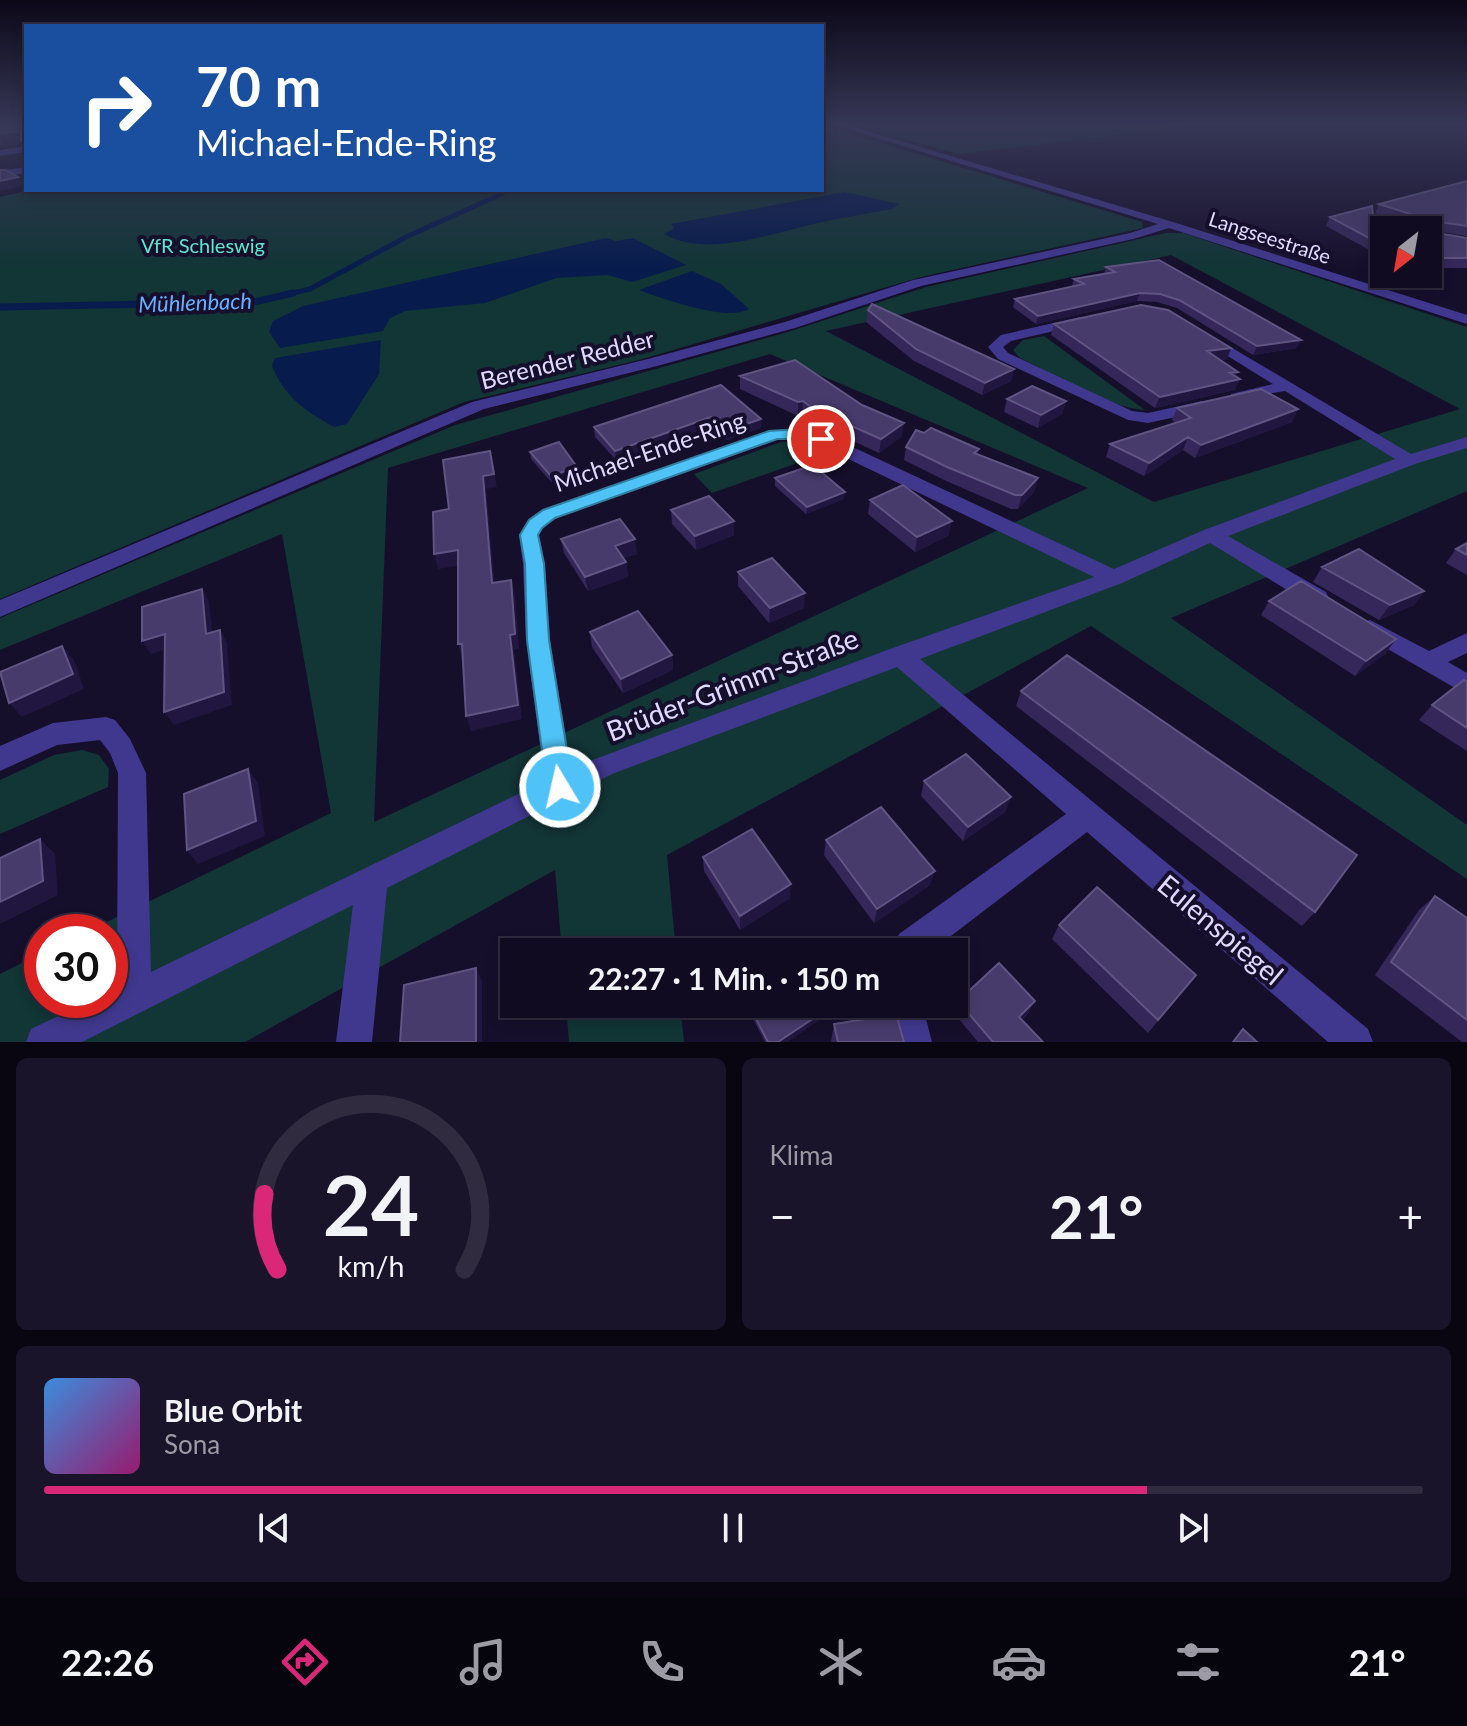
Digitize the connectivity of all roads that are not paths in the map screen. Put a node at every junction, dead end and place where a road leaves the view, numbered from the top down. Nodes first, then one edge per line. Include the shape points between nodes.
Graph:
1 (994, 172) edge
2 (1169, 224) junction
3 (1094, 318) edge
4 (1467, 320) edge
5 (1196, 330) edge
6 (1286, 386) junction
7 (1467, 442) edge
8 (1409, 460) junction
9 (1211, 535) junction
10 (1114, 578) junction
11 (0, 609) edge
12 (1467, 642) edge
13 (899, 655) junction
14 (1428, 662) junction
15 (1467, 685) edge
16 (0, 759) edge
17 (560, 787) junction
18 (1086, 816) junction
19 (372, 879) junction
20 (922, 938) edge
21 (134, 998) junction
22 (908, 1018) edge
23 (44, 1042) edge
24 (354, 1042) edge
25 (914, 1042) edge
26 (1355, 1042) edge

1 - 2 street, Langseestraße
2 - 4 street, Langseestraße
2 - 11 street, Berender Redder via 918,283 683,355 478,405
3 - 6 street via 1006,338 995,347 1003,356 1128,415 1148,418
5 - 6 street
6 - 8 street
7 - 8 street, Brüder-Grimm-Straße
8 - 9 street, Brüder-Grimm-Straße
9 - 10 street, Brüder-Grimm-Straße
9 - 14 street
10 - 13 street, Brüder-Grimm-Straße
10 - 17 street, Michael-Ende-Ring via 821,439 800,434 775,435 549,514 529,535
12 - 14 street
13 - 17 street, Brüder-Grimm-Straße via 602,766
13 - 18 street, Eulenspiegel
14 - 15 street
16 - 21 street via 53,734 106,728 121,747 132,773
17 - 19 street, Brüder-Grimm-Straße
18 - 20 street
18 - 26 street, Eulenspiegel
19 - 21 street, Brüder-Grimm-Straße
19 - 24 street
21 - 23 street, Brüder-Grimm-Straße
22 - 25 street

